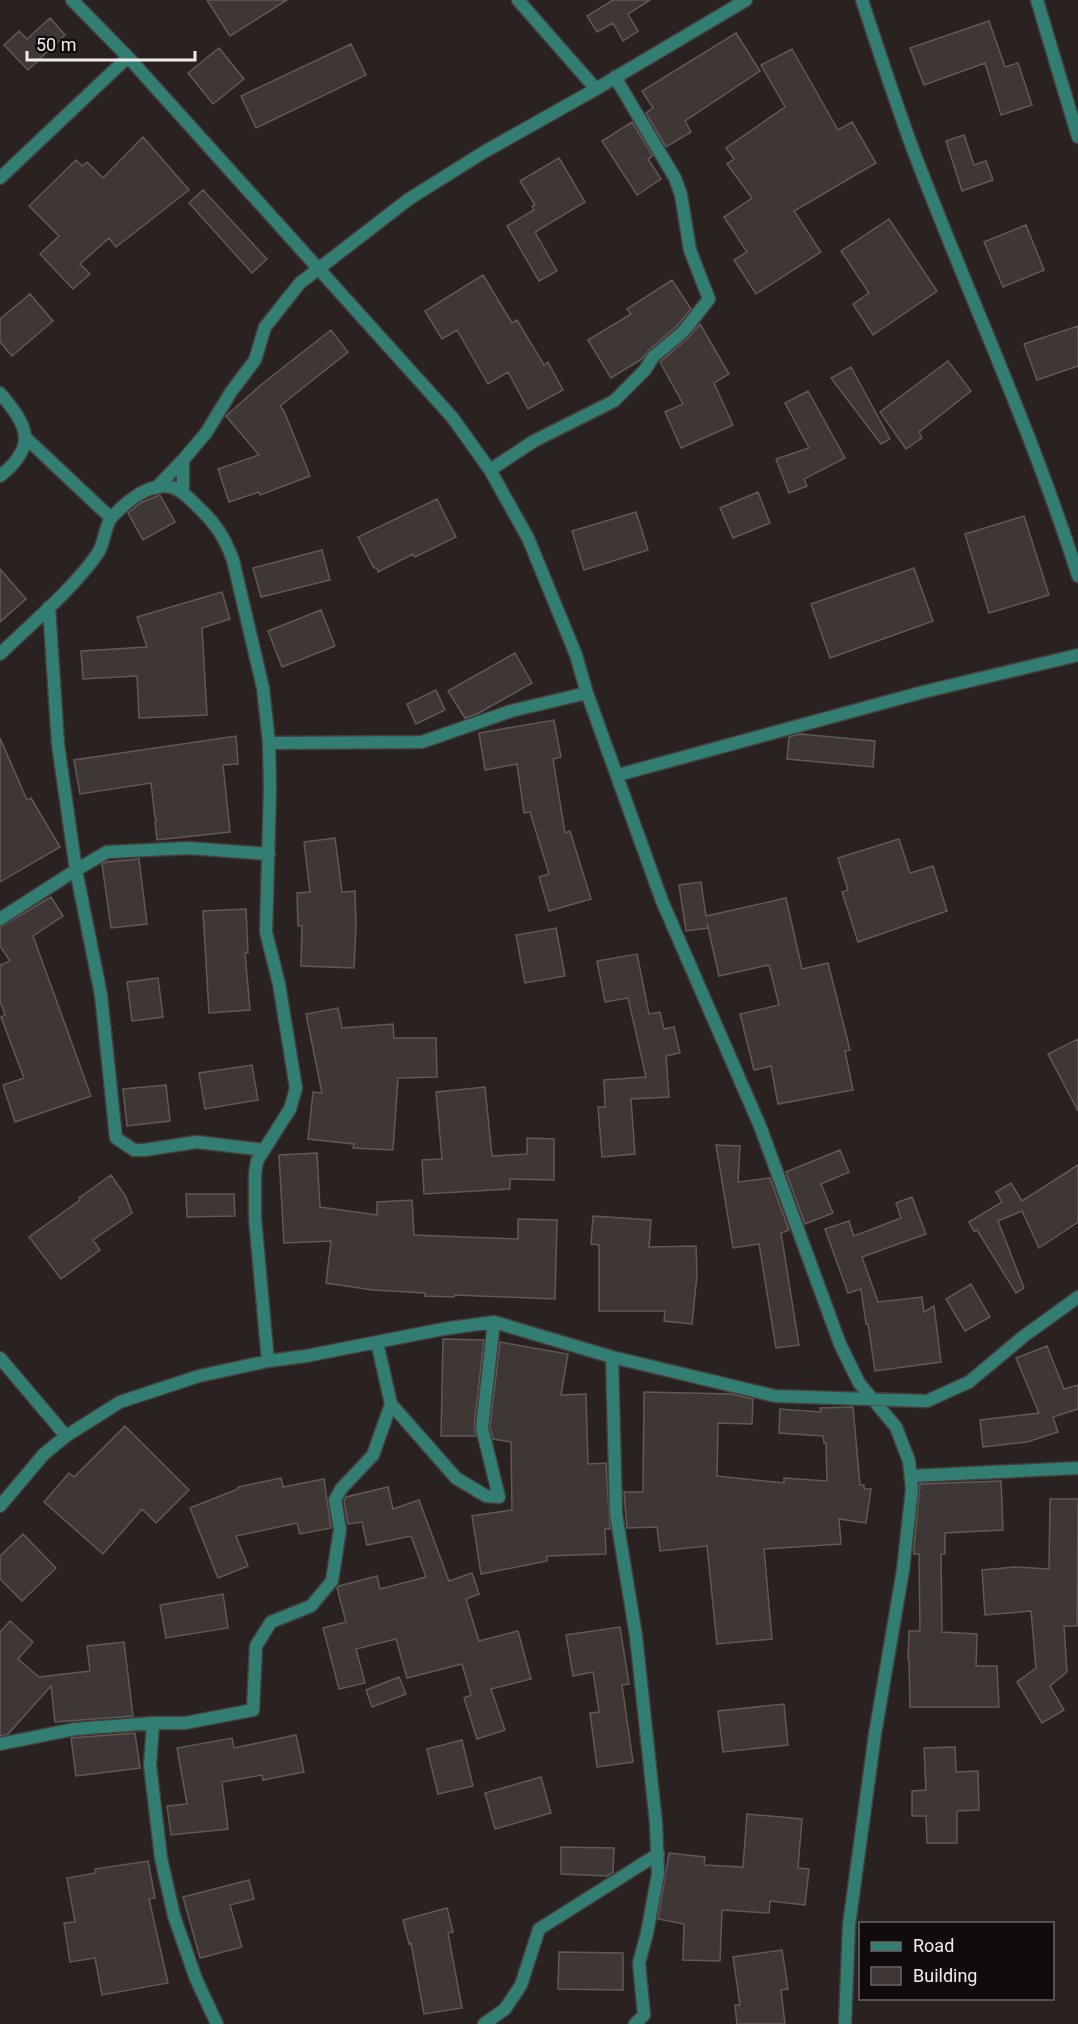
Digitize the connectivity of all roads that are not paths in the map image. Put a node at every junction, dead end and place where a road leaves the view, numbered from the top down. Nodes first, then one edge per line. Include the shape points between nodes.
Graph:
1 (72, 0) edge
2 (518, 0) edge
3 (746, 0) edge
4 (862, 0) edge
5 (1037, 0) edge
6 (128, 57) junction
7 (615, 77) junction
8 (596, 89) junction
9 (1078, 137) edge
10 (0, 178) edge
11 (319, 267) junction
12 (0, 393) edge
13 (27, 438) junction
14 (183, 460) junction
15 (490, 470) junction
16 (0, 476) edge
17 (156, 488) junction
18 (183, 492) junction
19 (111, 518) junction
20 (1078, 576) edge
21 (49, 607) junction
22 (0, 654) edge
23 (1078, 655) edge
24 (587, 693) junction
25 (269, 743) junction
26 (618, 776) junction
27 (269, 854) junction
28 (76, 870) junction
29 (0, 919) edge
30 (264, 1150) junction
31 (1078, 1297) edge
32 (494, 1322) junction
33 (377, 1342) junction
34 (612, 1357) junction
35 (0, 1359) edge
36 (268, 1361) junction
37 (873, 1399) junction
38 (391, 1404) junction
39 (66, 1436) junction
40 (1078, 1468) edge
41 (911, 1476) junction
42 (0, 1506) edge
43 (153, 1723) junction
44 (0, 1744) edge
45 (658, 1854) junction
46 (217, 2024) edge
47 (484, 2024) edge
48 (635, 2024) edge
49 (845, 2024) edge

1 - 6 street
2 - 8 street
3 - 7 street
4 - 20 street via 913,147 1053,501
5 - 9 street
6 - 10 street
6 - 11 street
7 - 8 street
7 - 15 street via 675,178 690,250 709,299 683,332 653,357 614,401 534,441
8 - 11 street via 409,199
11 - 14 street via 300,283 266,327 255,360
11 - 15 street via 452,417
12 - 13 street via 23,423
13 - 16 street via 18,457
13 - 19 street
14 - 17 street
14 - 18 street
15 - 24 street via 528,538 576,655
17 - 18 street via 172,487
17 - 19 street via 136,496
18 - 25 street via 211,518 226,540 233,560 263,688
19 - 21 street via 98,552
21 - 22 street
21 - 28 street via 58,744
23 - 26 street via 923,692
24 - 25 street via 511,711 422,742
24 - 26 street
25 - 27 street
26 - 37 street via 662,901 760,1126 840,1344 859,1383
27 - 28 street via 188,848 107,852
27 - 30 street via 266,932 296,1088 290,1110
28 - 29 street
28 - 30 street via 101,995 116,1138 134,1150 197,1142
30 - 36 street via 255,1174 255,1218
31 - 37 street via 969,1382 927,1401
32 - 33 street
32 - 34 street
32 - 38 street via 482,1428 499,1497 486,1496 456,1478
33 - 36 street
33 - 38 street
34 - 37 street via 775,1396
34 - 45 street via 616,1514 636,1636
35 - 39 street
36 - 39 street via 199,1376 120,1402
37 - 41 street via 896,1427
38 - 43 street via 373,1455 334,1500 340,1529 332,1581 311,1606 271,1622 256,1646 253,1710 185,1723
39 - 42 street via 44,1454
40 - 41 street
41 - 49 street via 903,1570 875,1734 849,1925
43 - 44 street via 75,1729
43 - 46 street via 150,1765 161,1858 174,1916
45 - 47 street via 539,1929 521,1985 505,2009
45 - 48 street via 648,1933 639,1963 644,2015

